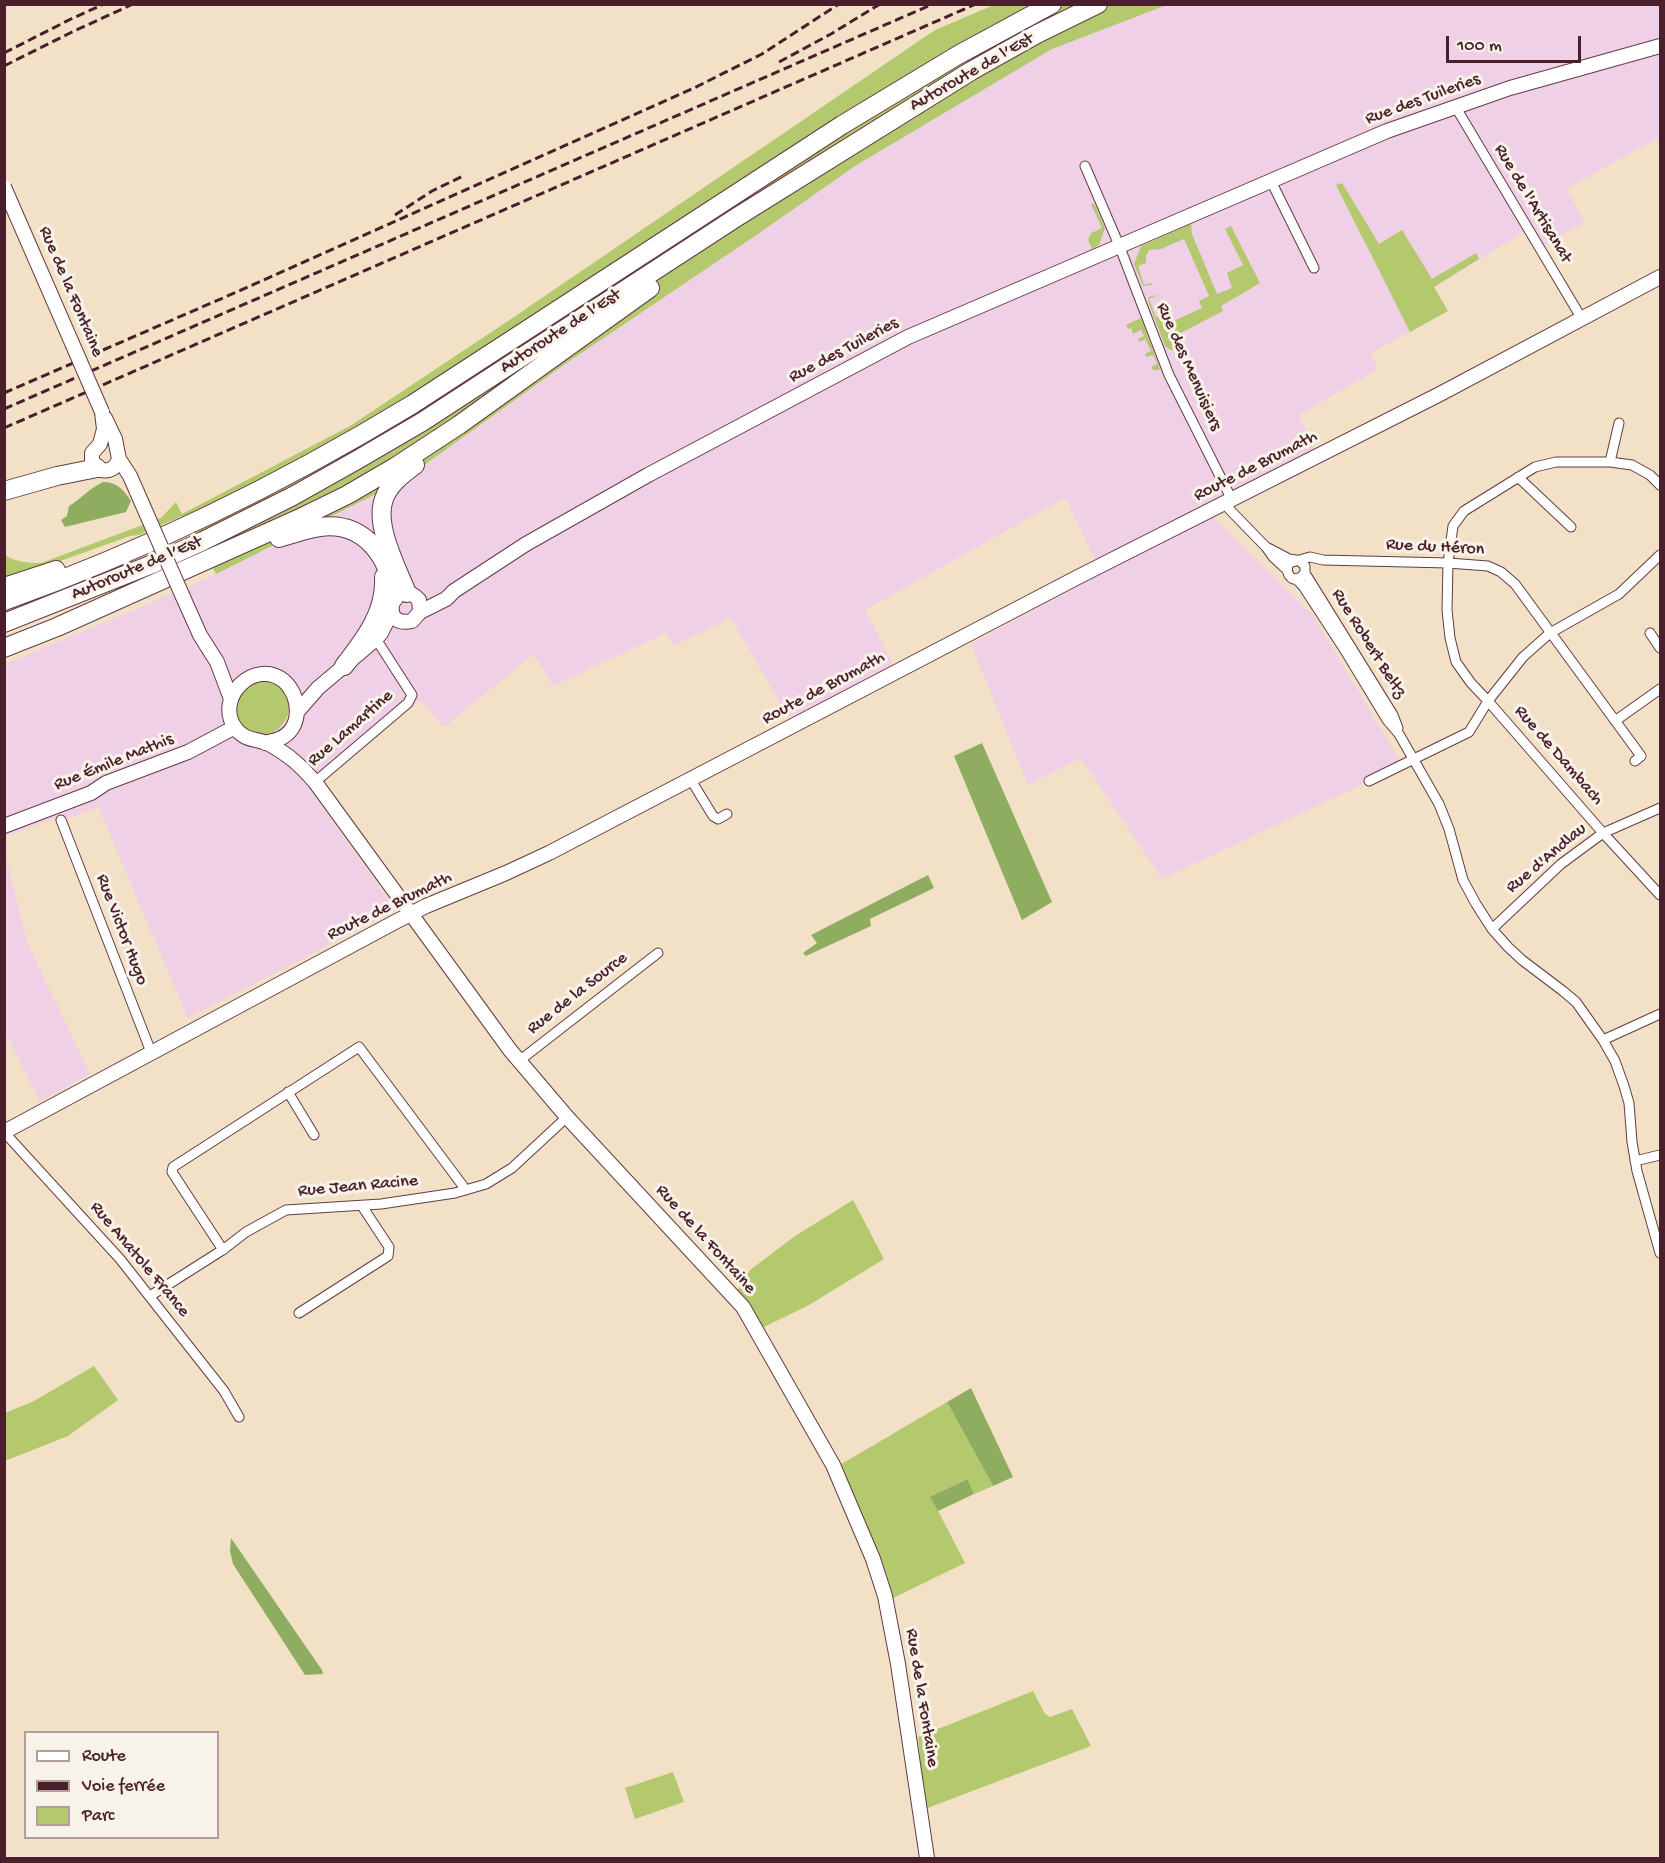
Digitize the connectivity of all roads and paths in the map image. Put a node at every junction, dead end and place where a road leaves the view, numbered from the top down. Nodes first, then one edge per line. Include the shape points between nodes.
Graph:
1 (1052, 4) edge
2 (1098, 4) edge
3 (1660, 46) edge
4 (1455, 106) junction
5 (1085, 166) dead end
6 (1271, 181) junction
7 (4, 187) edge
8 (1119, 245) junction
9 (669, 263) junction
10 (1314, 268) dead end
11 (1660, 278) edge
12 (1582, 319) junction
13 (483, 409) junction
14 (102, 412) junction
15 (1619, 423) dead end
16 (100, 444) junction
17 (111, 461) junction
18 (1610, 462) junction
19 (1518, 477) junction
20 (1660, 485) edge
21 (4, 491) edge
22 (1229, 501) junction
23 (1571, 526) dead end
24 (1266, 547) junction
25 (378, 552) junction
26 (1660, 555) edge
27 (211, 558) junction
28 (1448, 563) junction
29 (1302, 566) junction
30 (1287, 570) junction
31 (78, 573) junction
32 (1296, 579) junction
33 (4, 587) edge
34 (454, 591) junction
35 (402, 599) junction
36 (4, 601) edge
37 (420, 612) junction
38 (404, 622) junction
39 (4, 623) edge
40 (1550, 633) junction
41 (1650, 633) dead end
42 (379, 636) junction
43 (4, 648) edge
44 (1660, 648) edge
45 (217, 663) junction
46 (344, 666) junction
47 (250, 677) junction
48 (290, 687) junction
49 (318, 688) junction
50 (1660, 689) edge
51 (231, 699) junction
52 (1488, 701) junction
53 (298, 711) junction
54 (1615, 721) junction
55 (235, 727) junction
56 (291, 727) junction
57 (1399, 734) junction
58 (265, 742) junction
59 (1414, 759) junction
60 (1635, 760) dead end
61 (299, 764) junction
62 (691, 780) junction
63 (315, 782) junction
64 (1369, 782) dead end
65 (1660, 808) edge
66 (727, 814) dead end
67 (61, 820) dead end
68 (4, 826) edge
69 (1603, 833) junction
70 (1660, 895) edge
71 (411, 915) junction
72 (1492, 929) junction
73 (658, 953) dead end
74 (1660, 1014) edge
75 (1604, 1040) junction
76 (151, 1052) junction
77 (519, 1061) junction
78 (288, 1092) junction
79 (567, 1117) junction
80 (4, 1132) edge
81 (314, 1135) dead end
82 (1660, 1155) edge
83 (1635, 1161) junction
84 (466, 1190) junction
85 (362, 1206) junction
86 (223, 1250) junction
87 (1660, 1253) edge
88 (150, 1296) junction
89 (298, 1313) dead end
90 (239, 1417) dead end
91 (927, 1858) edge

1 - 31 highway, Autoroute de l’Est via 842,125 346,445 202,519
2 - 9 highway, Autoroute de l’Est via 971,71
3 - 4 street, Rue des Tuileries
4 - 6 street, Rue des Tuileries
4 - 12 street, Rue de l'Artisanat
5 - 8 street, Rue des Menuisiers
6 - 8 street, Rue des Tuileries
6 - 10 street
7 - 14 street, Rue de la Fontaine, bridge
8 - 22 street, Rue des Menuisiers via 1169,375 1229,494
8 - 34 street, Rue des Tuileries via 891,345 648,475 526,544
9 - 13 highway via 657,283
9 - 39 highway, Autoroute de l’Est via 422,422 293,496 150,565
11 - 12 street, Route de Brumath
12 - 22 street, Route de Brumath
13 - 27 highway via 347,495
13 - 35 highway via 474,421 402,475 385,496 383,529
14 - 16 street, Rue de la Fontaine via 104,429
14 - 17 street, Rue de la Fontaine via 115,439
15 - 18 street
16 - 17 street via 108,443
16 - 17 street, Rue de la Fontaine via 92,453 92,461
17 - 21 highway
17 - 45 street, Rue de la Fontaine, bridge via 137,492 200,635
18 - 19 street, Rue de Dambach via 1556,462 1535,467
18 - 20 street, Rue de Dambach via 1632,465
19 - 23 street
19 - 28 street, Rue de Dambach via 1464,511 1454,526
22 - 24 street, Rue Robert Beltz via 1233,514
22 - 62 street, Route de Brumath
24 - 29 street, Rue Robert Beltz
24 - 30 street, Rue Robert Beltz
25 - 27 highway via 353,531 329,526
25 - 35 highway
25 - 46 highway via 384,575 381,608
26 - 40 street via 1619,594
27 - 43 highway
28 - 29 street, Rue du Héron via 1315,557
28 - 40 street, Rue du Héron via 1488,566 1501,572 1515,584
28 - 52 street, Rue de Dambach via 1447,610 1452,651 1471,683
29 - 30 street via 1289,563
29 - 32 street via 1300,578
29 - 57 street, Rue Robert Beltz via 1393,715
30 - 32 street, Rue Robert Beltz
31 - 33 highway via 53,570
31 - 36 highway, Autoroute de l’Est
32 - 57 street, Rue Robert Beltz
34 - 35 street, Rue des Tuileries
34 - 37 street, Rue des Tuileries
35 - 37 street via 421,604
35 - 38 street via 396,618
35 - 42 street, Rue des Tuileries
37 - 38 street, Rue des Tuileries via 416,619
38 - 42 street, Rue des Tuileries
40 - 52 street via 1523,657
40 - 54 street, Rue du Héron
41 - 44 street
42 - 46 street, Rue des Tuileries
42 - 63 street, Rue Lamartine via 412,695 408,703
45 - 47 street via 237,675
45 - 51 street, Rue de la Fontaine
46 - 49 street, Rue des Tuileries
47 - 48 street via 269,675
47 - 51 street via 239,684
48 - 49 street
48 - 53 street
49 - 53 street, Rue des Tuileries
50 - 54 street
51 - 55 street, Rue de la Fontaine via 230,716
52 - 59 street via 1469,732
52 - 69 street, Rue de Dambach
53 - 56 street
54 - 60 street, Rue du Héron via 1641,756
55 - 58 street, Rue de la Fontaine via 252,741
55 - 68 street, Rue Émile Mathis via 188,752 106,783 91,794
56 - 58 street via 279,739
56 - 61 street, Rue de la Fontaine via 289,739
57 - 59 street, Rue Robert Beltz
58 - 61 street, Rue de la Fontaine
59 - 64 street
59 - 72 street, Rue Robert Beltz via 1439,804 1463,880
61 - 63 street, Rue de la Fontaine
62 - 66 street via 713,816 718,819
62 - 71 street, Route de Brumath via 549,853
63 - 71 street, Rue de la Fontaine
65 - 69 street, Rue d'Andlau
67 - 76 street, Rue Victor Hugo
69 - 70 street, Rue de Dambach
69 - 72 street, Rue d'Andlau via 1561,864
71 - 76 street, Route de Brumath
71 - 77 street, Rue de la Fontaine
72 - 75 street, Rue Robert Beltz via 1522,960 1576,1002
73 - 77 street, Rue de la Source
74 - 75 street
75 - 83 street, Rue Robert Beltz via 1629,1103
76 - 80 street, Route de Brumath
77 - 79 street, Rue de la Fontaine
78 - 81 street
78 - 84 street via 359,1047
78 - 86 street via 172,1167
79 - 84 street, Rue Jean Racine via 505,1173
79 - 91 street, Rue de la Fontaine via 743,1307 833,1466 885,1596
80 - 88 street, Rue Anatole France
82 - 83 street
83 - 87 street, Rue Robert Beltz
84 - 85 street, Rue Jean Racine
85 - 86 street, Rue Jean Racine via 286,1210
85 - 89 street via 389,1247 388,1256
86 - 88 street, Rue Jean Racine
88 - 90 street, Rue Anatole France via 224,1391

